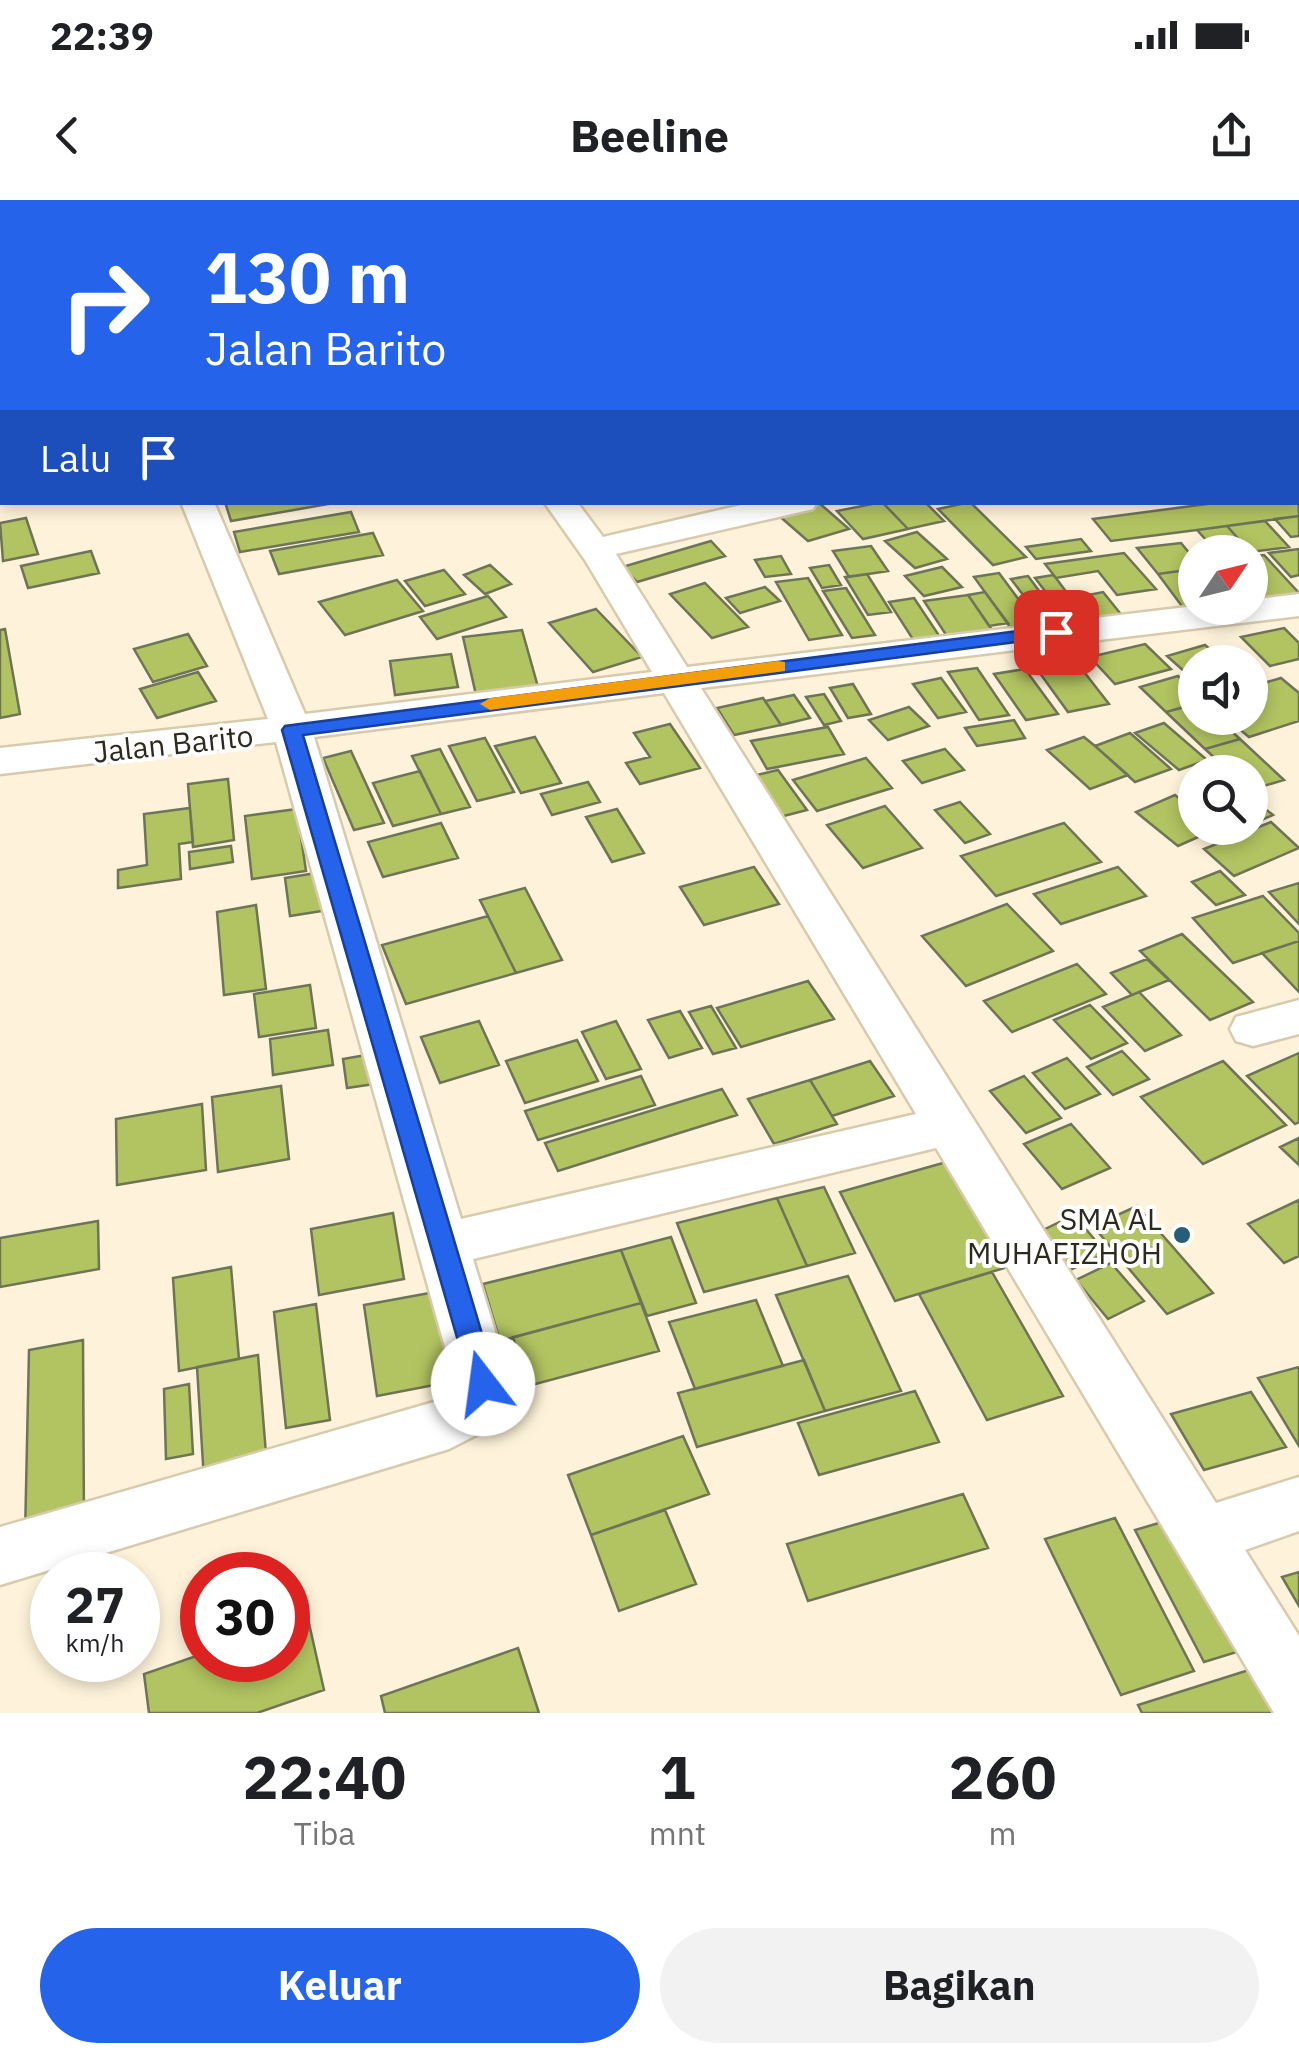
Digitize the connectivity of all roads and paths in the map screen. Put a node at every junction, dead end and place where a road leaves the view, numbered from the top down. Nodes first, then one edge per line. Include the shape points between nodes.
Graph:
1 (198, 505) edge
2 (562, 505) edge
3 (787, 505) edge
4 (594, 549) junction
5 (1299, 605) edge
6 (676, 679) junction
7 (292, 730) junction
8 (0, 761) edge
9 (1299, 1017) edge
10 (1253, 1029) dead end
11 (948, 1126) junction
12 (445, 1244) junction
13 (1299, 1504) edge
14 (1202, 1536) junction
15 (0, 1556) edge
16 (1299, 1694) edge

1 - 7 street
2 - 4 street
3 - 4 street
4 - 6 street
5 - 6 street, Jalan Barito
6 - 7 street, Jalan Barito
6 - 11 street
7 - 8 street, Jalan Barito
7 - 12 street
9 - 10 street
11 - 12 street
11 - 14 street
12 - 15 street via 483,1384 470,1410 386,1444
13 - 14 street
14 - 16 street

